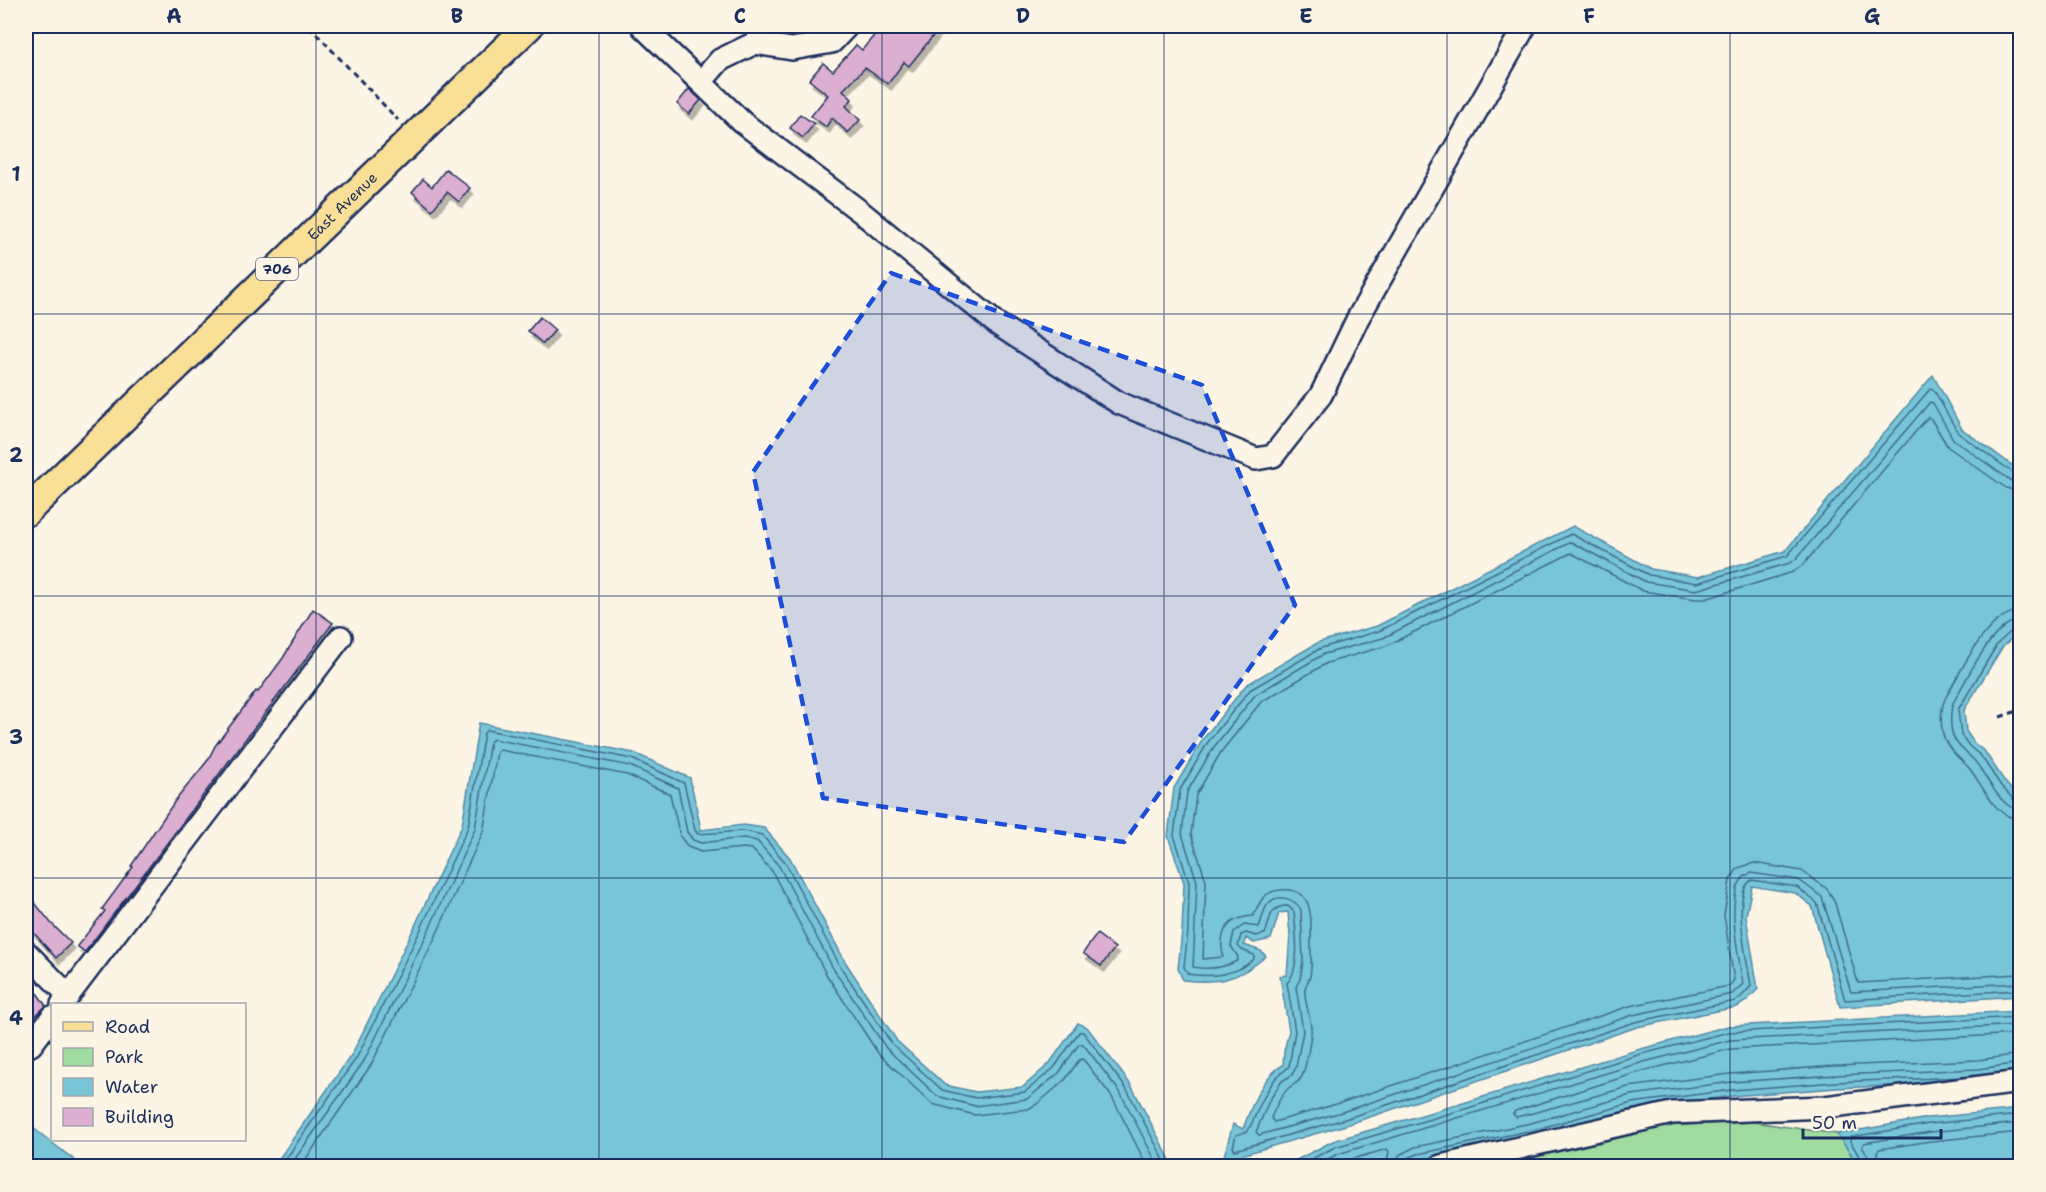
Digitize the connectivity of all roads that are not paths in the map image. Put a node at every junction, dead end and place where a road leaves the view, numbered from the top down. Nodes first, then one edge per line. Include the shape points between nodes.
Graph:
1 (529, 26) edge
2 (642, 26) edge
3 (847, 26) edge
4 (1525, 26) edge
5 (701, 82) junction
6 (26, 512) edge
7 (341, 637) dead end
8 (26, 952) edge
9 (65, 1000) edge
10 (51, 1018) edge
11 (26, 1047) edge
12 (2020, 1082) edge
13 (1441, 1167) edge

1 - 6 main road, East Avenue / 706
2 - 5 street
3 - 5 street via 832,42 792,49 755,43 720,60
4 - 5 street via 1358,318 1321,395 1272,456 1256,459 1119,403 997,324 861,212 742,122
7 - 9 street
8 - 9 street
10 - 11 street
12 - 13 street via 1825,1107 1672,1113

